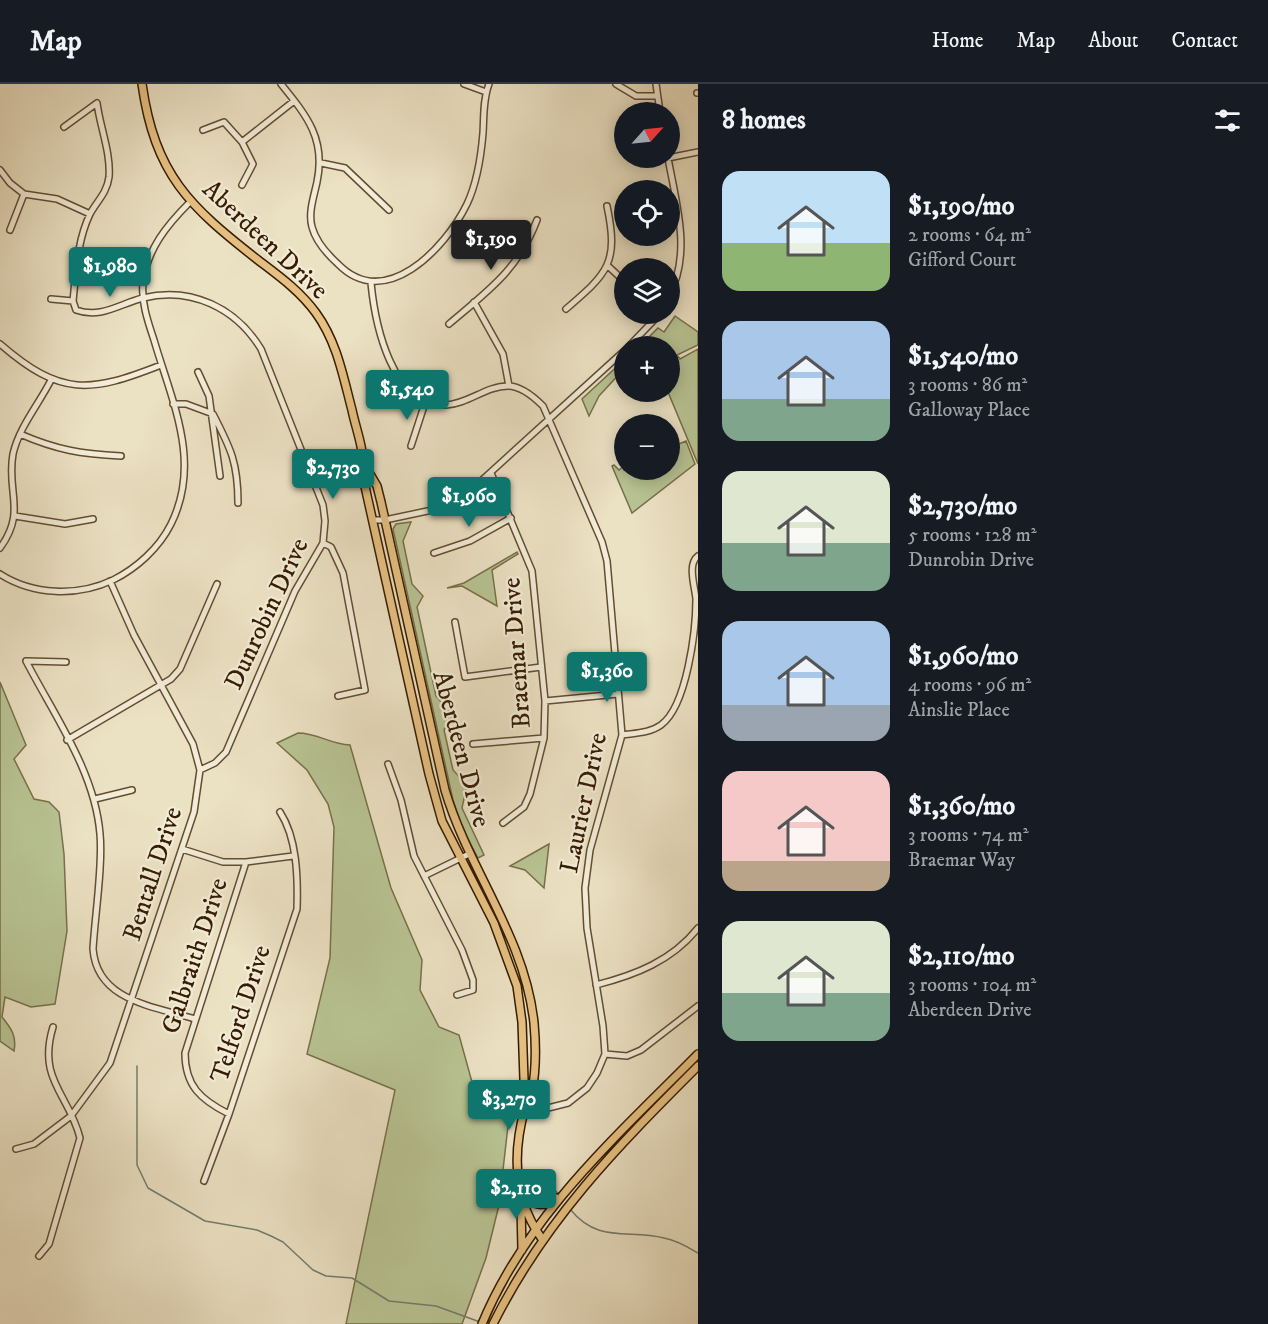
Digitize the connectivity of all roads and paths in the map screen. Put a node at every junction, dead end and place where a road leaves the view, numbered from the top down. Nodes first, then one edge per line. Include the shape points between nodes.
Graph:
1 (142, 84) edge
2 (281, 84) edge
3 (464, 84) edge
4 (489, 84) edge
5 (616, 84) edge
6 (656, 84) edge
7 (486, 92) junction
8 (657, 96) junction
9 (294, 101) junction
10 (658, 102) edge
11 (64, 127) dead end
12 (203, 130) dead end
13 (242, 142) junction
14 (698, 152) edge
15 (680, 156) edge
16 (321, 163) junction
17 (670, 168) edge
18 (0, 170) edge
19 (243, 185) dead end
20 (24, 194) junction
21 (190, 202) junction
22 (607, 206) dead end
23 (389, 210) dead end
24 (90, 214) junction
25 (537, 220) dead end
26 (10, 230) dead end
27 (680, 264) edge
28 (608, 266) junction
29 (614, 272) edge
30 (371, 283) junction
31 (144, 298) junction
32 (51, 299) dead end
33 (73, 302) junction
34 (474, 303) junction
35 (566, 309) dead end
36 (449, 324) dead end
37 (650, 324) edge
38 (638, 336) edge
39 (0, 345) edge
40 (614, 360) edge
41 (161, 365) junction
42 (198, 372) dead end
43 (51, 380) junction
44 (508, 386) junction
45 (425, 403) junction
46 (173, 404) junction
47 (213, 414) junction
48 (550, 420) junction
49 (20, 434) junction
50 (411, 446) dead end
51 (121, 456) dead end
52 (364, 464) junction
53 (492, 473) junction
54 (220, 476) dead end
55 (238, 503) dead end
56 (15, 516) junction
57 (511, 518) junction
58 (93, 519) dead end
59 (374, 520) junction
60 (385, 520) junction
61 (323, 543) junction
62 (0, 548) edge
63 (434, 553) dead end
64 (698, 556) edge
65 (0, 574) edge
66 (110, 581) junction
67 (217, 584) dead end
68 (698, 619) edge
69 (455, 622) dead end
70 (694, 627) junction
71 (66, 662) dead end
72 (541, 667) junction
73 (162, 687) junction
74 (618, 694) junction
75 (338, 696) dead end
76 (545, 701) junction
77 (622, 735) junction
78 (544, 738) junction
79 (68, 740) junction
80 (473, 744) dead end
81 (388, 764) dead end
82 (200, 770) junction
83 (132, 790) dead end
84 (95, 799) junction
85 (280, 812) dead end
86 (502, 824) dead end
87 (182, 849) junction
88 (469, 854) junction
89 (293, 856) junction
90 (460, 858) junction
91 (246, 862) junction
92 (424, 876) junction
93 (698, 928) edge
94 (596, 985) junction
95 (457, 995) dead end
96 (133, 1000) junction
97 (698, 1006) edge
98 (195, 1019) junction
99 (53, 1027) dead end
100 (605, 1054) junction
101 (698, 1054) edge
102 (698, 1066) edge
103 (525, 1108) junction
104 (229, 1114) junction
105 (71, 1116) junction
106 (16, 1149) dead end
107 (204, 1181) dead end
108 (565, 1191) junction
109 (520, 1195) junction
110 (536, 1230) junction
111 (542, 1239) junction
112 (522, 1251) junction
113 (39, 1256) dead end
114 (482, 1324) edge
115 (493, 1324) edge

1 - 21 main road, Aberdeen Drive via 147,118 163,161
2 - 9 street
3 - 7 street
4 - 7 street
5 - 8 street via 636,96
6 - 8 street
7 - 30 street via 477,175 453,227 411,270 394,280
8 - 10 street
9 - 13 street
9 - 16 street via 309,122
11 - 24 street via 97,103 109,178 104,196
12 - 13 street via 224,122
13 - 19 street via 253,164
14 - 15 street
16 - 23 street via 345,168
16 - 30 street via 311,207 312,226 318,240 346,272
17 - 27 street via 682,235
18 - 20 street
20 - 24 street via 57,199
20 - 26 street
21 - 31 street via 157,240 148,260
21 - 52 main road, Aberdeen Drive via 296,290 324,324 340,362
22 - 28 street via 612,231
24 - 33 street via 79,250
25 - 34 street via 518,261
28 - 29 street
28 - 35 street
30 - 45 street via 374,312 396,374 404,387
31 - 33 street, Dunrobin Drive via 102,313 87,314 76,310
31 - 41 street
31 - 61 street, Dunrobin Drive via 198,298 237,318 252,333 274,378 323,505
32 - 33 street, Dunrobin Drive
34 - 36 street
34 - 44 street via 503,354
37 - 38 street
39 - 43 street
40 - 48 street
41 - 43 street via 99,386
41 - 46 street
42 - 47 street
43 - 49 street
44 - 45 street via 446,405
44 - 48 street, Laurier Drive via 535,398
45 - 50 street
46 - 47 street via 186,404
46 - 66 street via 186,462 178,508 167,531 144,559
47 - 54 street
47 - 55 street via 233,453
48 - 53 street
48 - 74 street, Laurier Drive via 605,552
49 - 51 street via 52,448
49 - 56 street via 13,454
52 - 59 main road, Aberdeen Drive via 362,473
52 - 60 main road, Aberdeen Drive via 377,486
53 - 57 street, Braemar Drive
53 - 60 street via 449,503
56 - 58 street via 65,524
56 - 62 street
57 - 63 street via 470,541
57 - 72 street, Braemar Drive via 532,571
59 - 60 street
59 - 90 main road, Aberdeen Drive via 429,774 442,821
60 - 88 main road, Aberdeen Drive via 445,790
61 - 75 street via 331,547 342,573 364,690
61 - 82 street, Dunrobin Drive via 295,591 226,752 216,763
64 - 70 street via 692,565
65 - 66 street via 23,586 42,590 75,590
66 - 73 street, Bentall Drive
67 - 73 street via 180,669
68 - 70 street
69 - 72 street via 465,677
70 - 77 street via 680,698 672,714 647,732
71 - 79 street via 26,661
72 - 76 street, Braemar Drive
73 - 79 street
73 - 82 street, Bentall Drive via 193,744
74 - 76 street
74 - 77 street, Laurier Drive
76 - 78 street, Braemar Drive
77 - 94 street, Laurier Drive via 590,850 585,888 586,928
78 - 80 street
78 - 86 street, Braemar Drive via 524,807
79 - 84 street
81 - 92 street via 414,856
82 - 87 street, Bentall Drive via 194,813
83 - 84 street
84 - 96 street via 101,836 94,965 111,987
85 - 89 street, Telford Drive via 289,826
87 - 91 street via 223,862
87 - 96 street, Bentall Drive
88 - 90 street
88 - 103 main road, Aberdeen Drive via 507,924 528,988 535,1054 532,1094
89 - 91 street
89 - 104 street, Telford Drive via 297,909
90 - 92 street
90 - 103 main road, Aberdeen Drive via 494,923 517,986
91 - 98 street, Galbraith Drive
92 - 95 street via 473,980 473,990
93 - 94 street via 658,963
94 - 100 street, Laurier Drive
96 - 98 street
96 - 105 street, Bentall Drive via 110,1063
97 - 100 street via 641,1050 627,1056
98 - 104 street, Galbraith Drive via 185,1053 188,1077 202,1099
99 - 105 street via 48,1043 51,1077
100 - 103 street via 587,1088 568,1103 544,1109
101 - 108 main road
102 - 111 main road via 592,1176
103 - 109 main road, Aberdeen Drive via 518,1157
104 - 107 street, Telford Drive
105 - 106 street, Bentall Drive via 34,1144
105 - 113 street via 80,1138 79,1149 49,1244
108 - 109 main road via 552,1202 538,1205
108 - 110 main road
109 - 110 main road, Aberdeen Drive
109 - 112 main road
110 - 111 main road, Aberdeen Drive
110 - 112 main road
111 - 115 main road
112 - 114 main road

